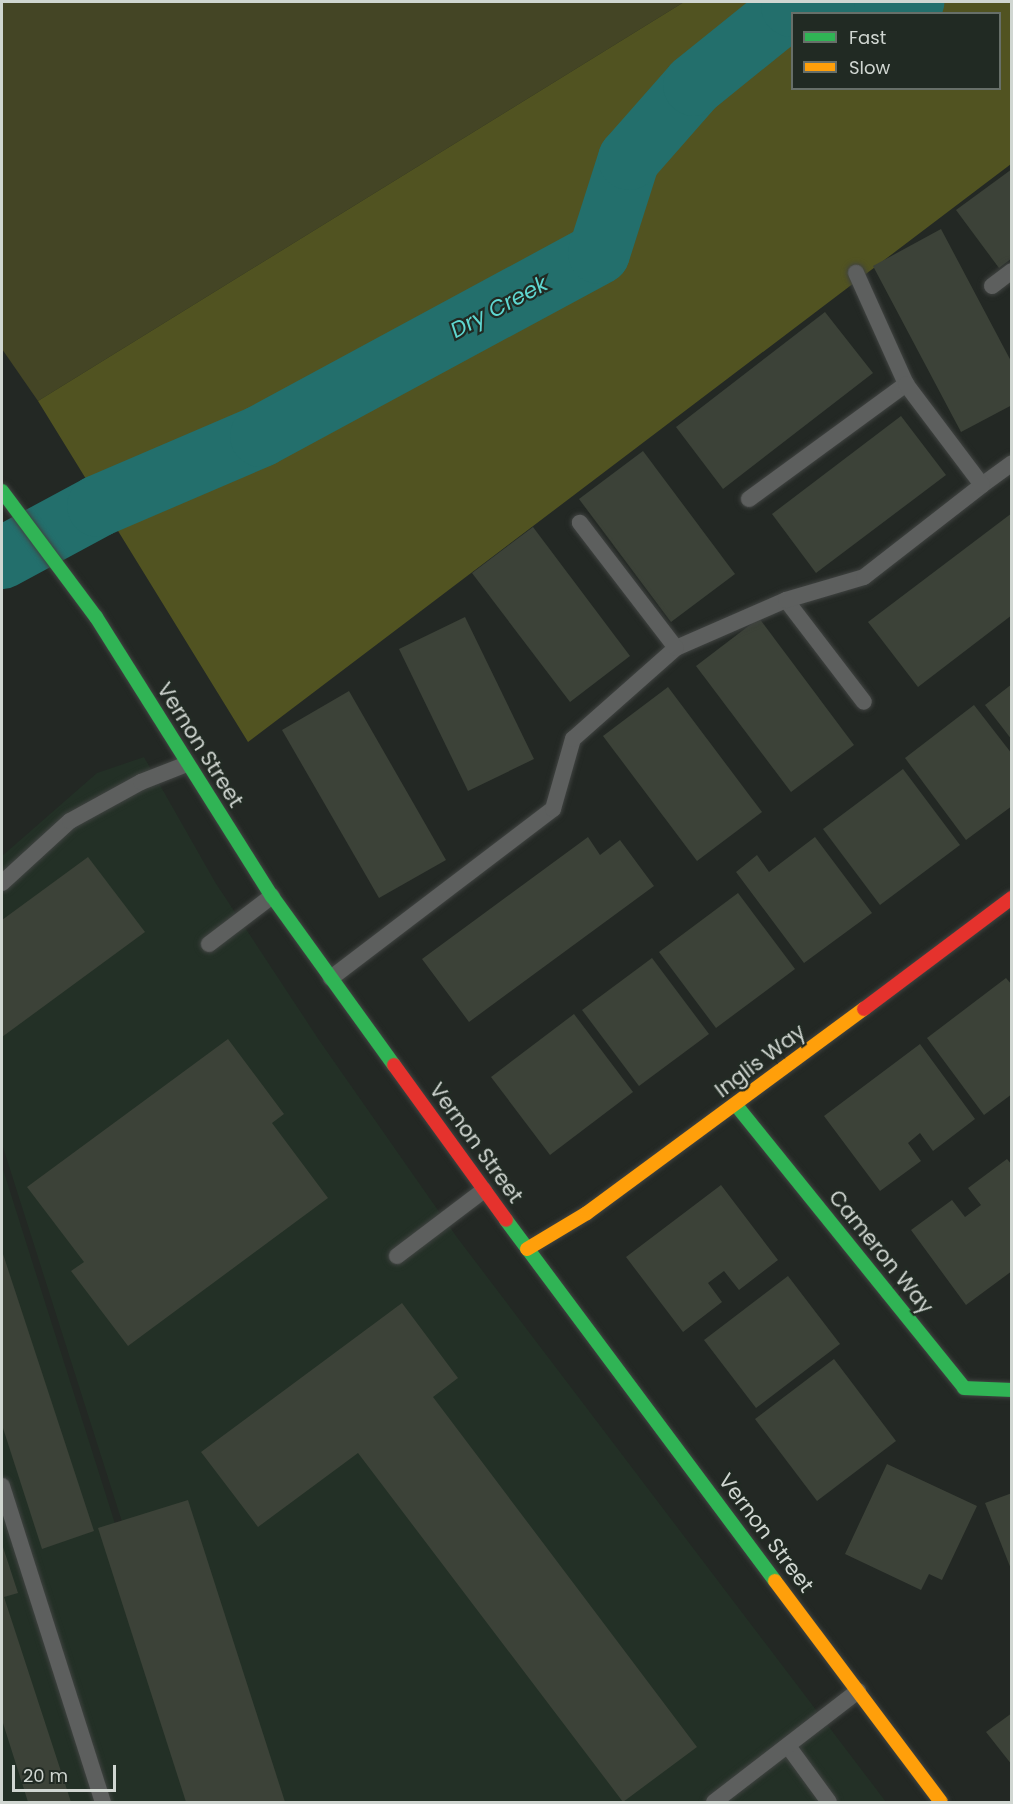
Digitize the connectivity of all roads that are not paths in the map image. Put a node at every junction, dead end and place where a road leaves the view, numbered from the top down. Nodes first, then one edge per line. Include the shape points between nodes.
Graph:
1 (1011, 271) edge
2 (856, 273) dead end
3 (992, 286) dead end
4 (906, 384) junction
5 (1011, 463) edge
6 (982, 485) junction
7 (2, 491) edge
8 (749, 499) dead end
9 (580, 523) dead end
10 (786, 600) junction
11 (676, 648) junction
12 (864, 702) dead end
13 (187, 764) junction
14 (2, 883) edge
15 (272, 896) junction
16 (1011, 898) edge
17 (209, 944) dead end
18 (331, 978) junction
19 (736, 1105) junction
20 (484, 1190) junction
21 (527, 1249) junction
22 (398, 1256) dead end
23 (1011, 1390) edge
24 (2, 1486) edge
25 (858, 1691) junction
26 (788, 1746) junction
27 (103, 1803) edge
28 (714, 1803) edge
29 (829, 1803) edge
30 (941, 1803) edge

1 - 3 lane
2 - 4 lane
4 - 6 lane
4 - 8 lane
5 - 6 lane
6 - 10 lane via 864,577
7 - 13 main road, Vernon Street via 96,616
9 - 11 lane
10 - 11 lane
10 - 12 lane
11 - 18 lane via 573,739 553,808
13 - 14 lane via 141,782 70,821
13 - 15 main road, Vernon Street
15 - 17 lane
15 - 18 main road, Vernon Street
16 - 19 main road, Inglis Way
18 - 20 main road, Vernon Street
19 - 21 main road, Inglis Way via 587,1213
19 - 23 main road, Cameron Way via 964,1388
20 - 21 main road, Vernon Street
20 - 22 lane
21 - 25 main road, Vernon Street
24 - 27 lane
25 - 26 lane
25 - 30 main road, Vernon Street
26 - 28 lane
26 - 29 lane

